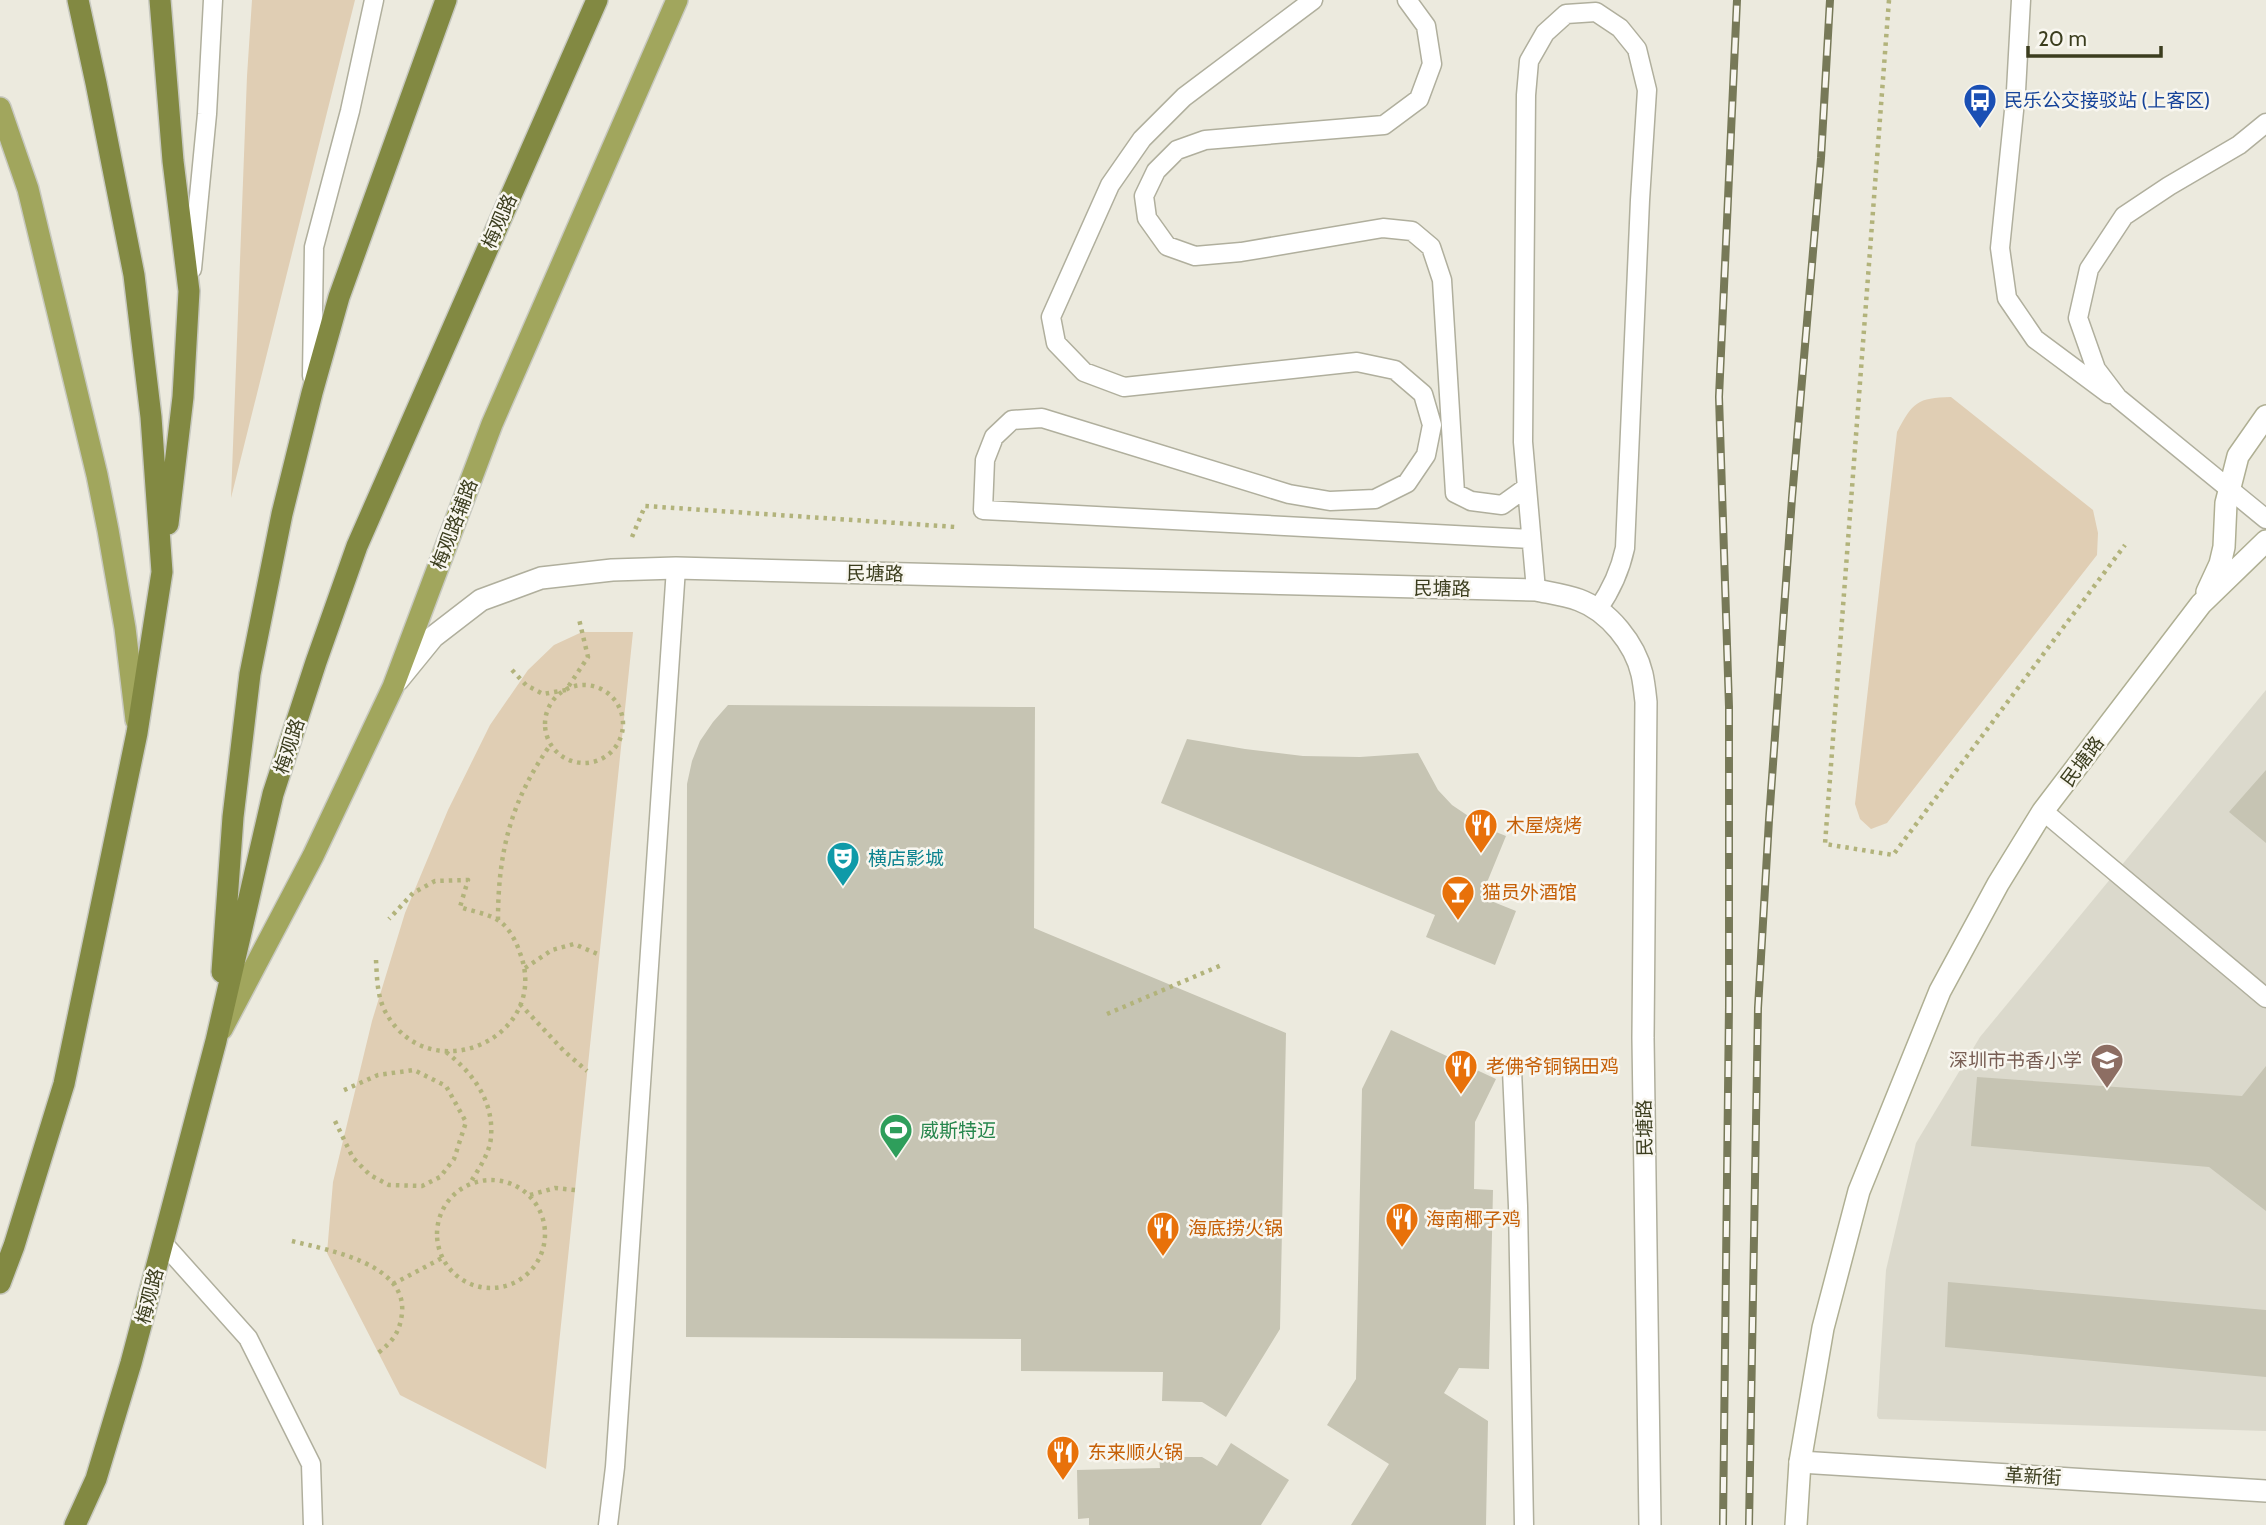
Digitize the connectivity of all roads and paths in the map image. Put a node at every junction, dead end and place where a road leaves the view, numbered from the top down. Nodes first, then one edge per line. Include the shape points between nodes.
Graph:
1 (78, 0) edge
2 (160, 0) edge
3 (213, 0) edge
4 (374, 0) edge
5 (446, 0) edge
6 (597, 0) edge
7 (677, 0) edge
8 (1313, 0) edge
9 (1407, 0) edge
10 (1889, 0) edge
11 (2021, 0) edge
12 (0, 108) edge
13 (2266, 123) edge
14 (189, 291) junction
15 (312, 393) junction
16 (2118, 398) junction
17 (2266, 416) edge
18 (1527, 487) junction
19 (2229, 487) junction
20 (983, 510) junction
21 (2266, 519) edge
22 (1531, 539) junction
23 (2266, 541) edge
24 (629, 543) dead end
25 (2125, 545) dead end
26 (676, 568) junction
27 (162, 572) junction
28 (1536, 590) junction
29 (2201, 604) junction
30 (1598, 609) junction
31 (579, 619) dead end
32 (512, 670) dead end
33 (393, 687) junction
34 (566, 690) junction
35 (137, 733) junction
36 (551, 744) junction
37 (2043, 811) junction
38 (389, 919) dead end
39 (498, 920) junction
40 (600, 955) dead end
41 (376, 960) dead end
42 (1224, 964) dead end
43 (524, 968) junction
44 (2266, 998) edge
45 (520, 1004) junction
46 (1107, 1014) dead end
47 (216, 1041) junction
48 (445, 1051) junction
49 (1511, 1070) dead end
50 (587, 1071) dead end
51 (342, 1091) dead end
52 (335, 1121) dead end
53 (470, 1184) junction
54 (575, 1190) dead end
55 (530, 1195) junction
56 (292, 1241) dead end
57 (163, 1244) junction
58 (442, 1258) junction
59 (0, 1283) edge
60 (393, 1284) junction
61 (378, 1353) dead end
62 (1800, 1462) junction
63 (2266, 1491) edge
64 (75, 1525) edge
65 (313, 1525) edge
66 (608, 1525) edge
67 (1524, 1525) edge
68 (1650, 1525) edge
69 (1796, 1525) edge

1 - 27 highway via 134,275
2 - 14 highway
3 - 14 lane
4 - 15 lane via 314,247
5 - 15 highway via 339,297
6 - 47 highway, 梅观路 via 357,546 273,794
7 - 33 main road, 梅观路辅路 via 492,424
8 - 20 lane via 1184,97 1142,139 1110,185 1051,317 1056,343 1084,372 1124,387 1357,362 1395,370 1423,394 1432,425 1426,455 1407,483 1375,499 1331,501 1289,494 1042,418 1013,420 994,437 985,460
9 - 18 lane via 1426,26 1432,64 1419,99 1384,125 1205,140 1177,150 1156,171 1144,196 1147,218 1167,246 1195,256 1383,228 1412,231 1431,247 1441,280 1455,493 1471,501 1502,505
10 - 25 path via 1825,844 1893,855
11 - 16 lane via 2017,90 2000,248 2007,298 2035,339
12 - 35 main road via 28,189 97,475 125,628
13 - 16 lane via 2239,145 2124,216 2089,269 2078,318 2096,369
14 - 27 highway via 183,397
15 - 47 highway via 250,674 233,817
16 - 19 lane
17 - 19 street, 民塘路 via 2238,456
18 - 22 lane
18 - 30 lane via 1523,442 1529,61 1545,33 1566,13 1596,12 1620,28 1637,49 1647,90 1625,548 1620,570
19 - 21 lane
19 - 29 street, 民塘路 via 2220,564
20 - 22 lane
20 - 24 path via 956,527 645,506
22 - 28 lane
23 - 29 street, 民塘路
26 - 28 street, 民塘路
26 - 33 street, 民塘路 via 541,578 481,600 433,636
26 - 66 lane
27 - 35 highway
28 - 30 street, 民塘路
29 - 37 street, 民塘路
30 - 68 street, 民塘路 via 1633,651 1646,702 1643,1038
31 - 34 path via 588,657
32 - 34 path via 543,694
33 - 47 main road, 梅观路辅路 via 313,856
34 - 36 path via 556,697 545,720
34 - 36 path via 592,686 614,699 623,723 621,735 607,756 583,764 559,755
35 - 59 highway via 64,1084
36 - 39 path via 534,767 509,825 502,851
37 - 44 lane
37 - 62 street, 民塘路 via 1940,991 1859,1191 1823,1328
38 - 39 path via 413,894 435,881 468,880 460,907
39 - 43 path via 515,940
40 - 43 path via 574,944 552,950
41 - 48 path via 385,1012 399,1031 418,1044
42 - 46 path
43 - 45 path
45 - 48 path via 503,1031 484,1045 462,1052
45 - 50 path
47 - 57 highway, 梅观路
48 - 53 path via 466,1067 488,1102 491,1138
49 - 67 lane
51 - 52 path via 378,1075 414,1070 446,1086 466,1122 454,1159 440,1177 422,1186 389,1185 370,1175 353,1157
53 - 55 path via 486,1179 504,1181
53 - 58 path via 454,1193 443,1207 437,1241
54 - 55 path via 555,1188
55 - 58 path via 543,1215 546,1233 534,1269 520,1281 503,1288 484,1288 452,1272
56 - 60 path via 372,1265
57 - 64 highway, 梅观路 via 96,1479
57 - 65 lane via 248,1338 311,1464
58 - 60 path
60 - 61 path via 403,1302 401,1327
62 - 63 street, 革新街
62 - 69 street, 民塘路

